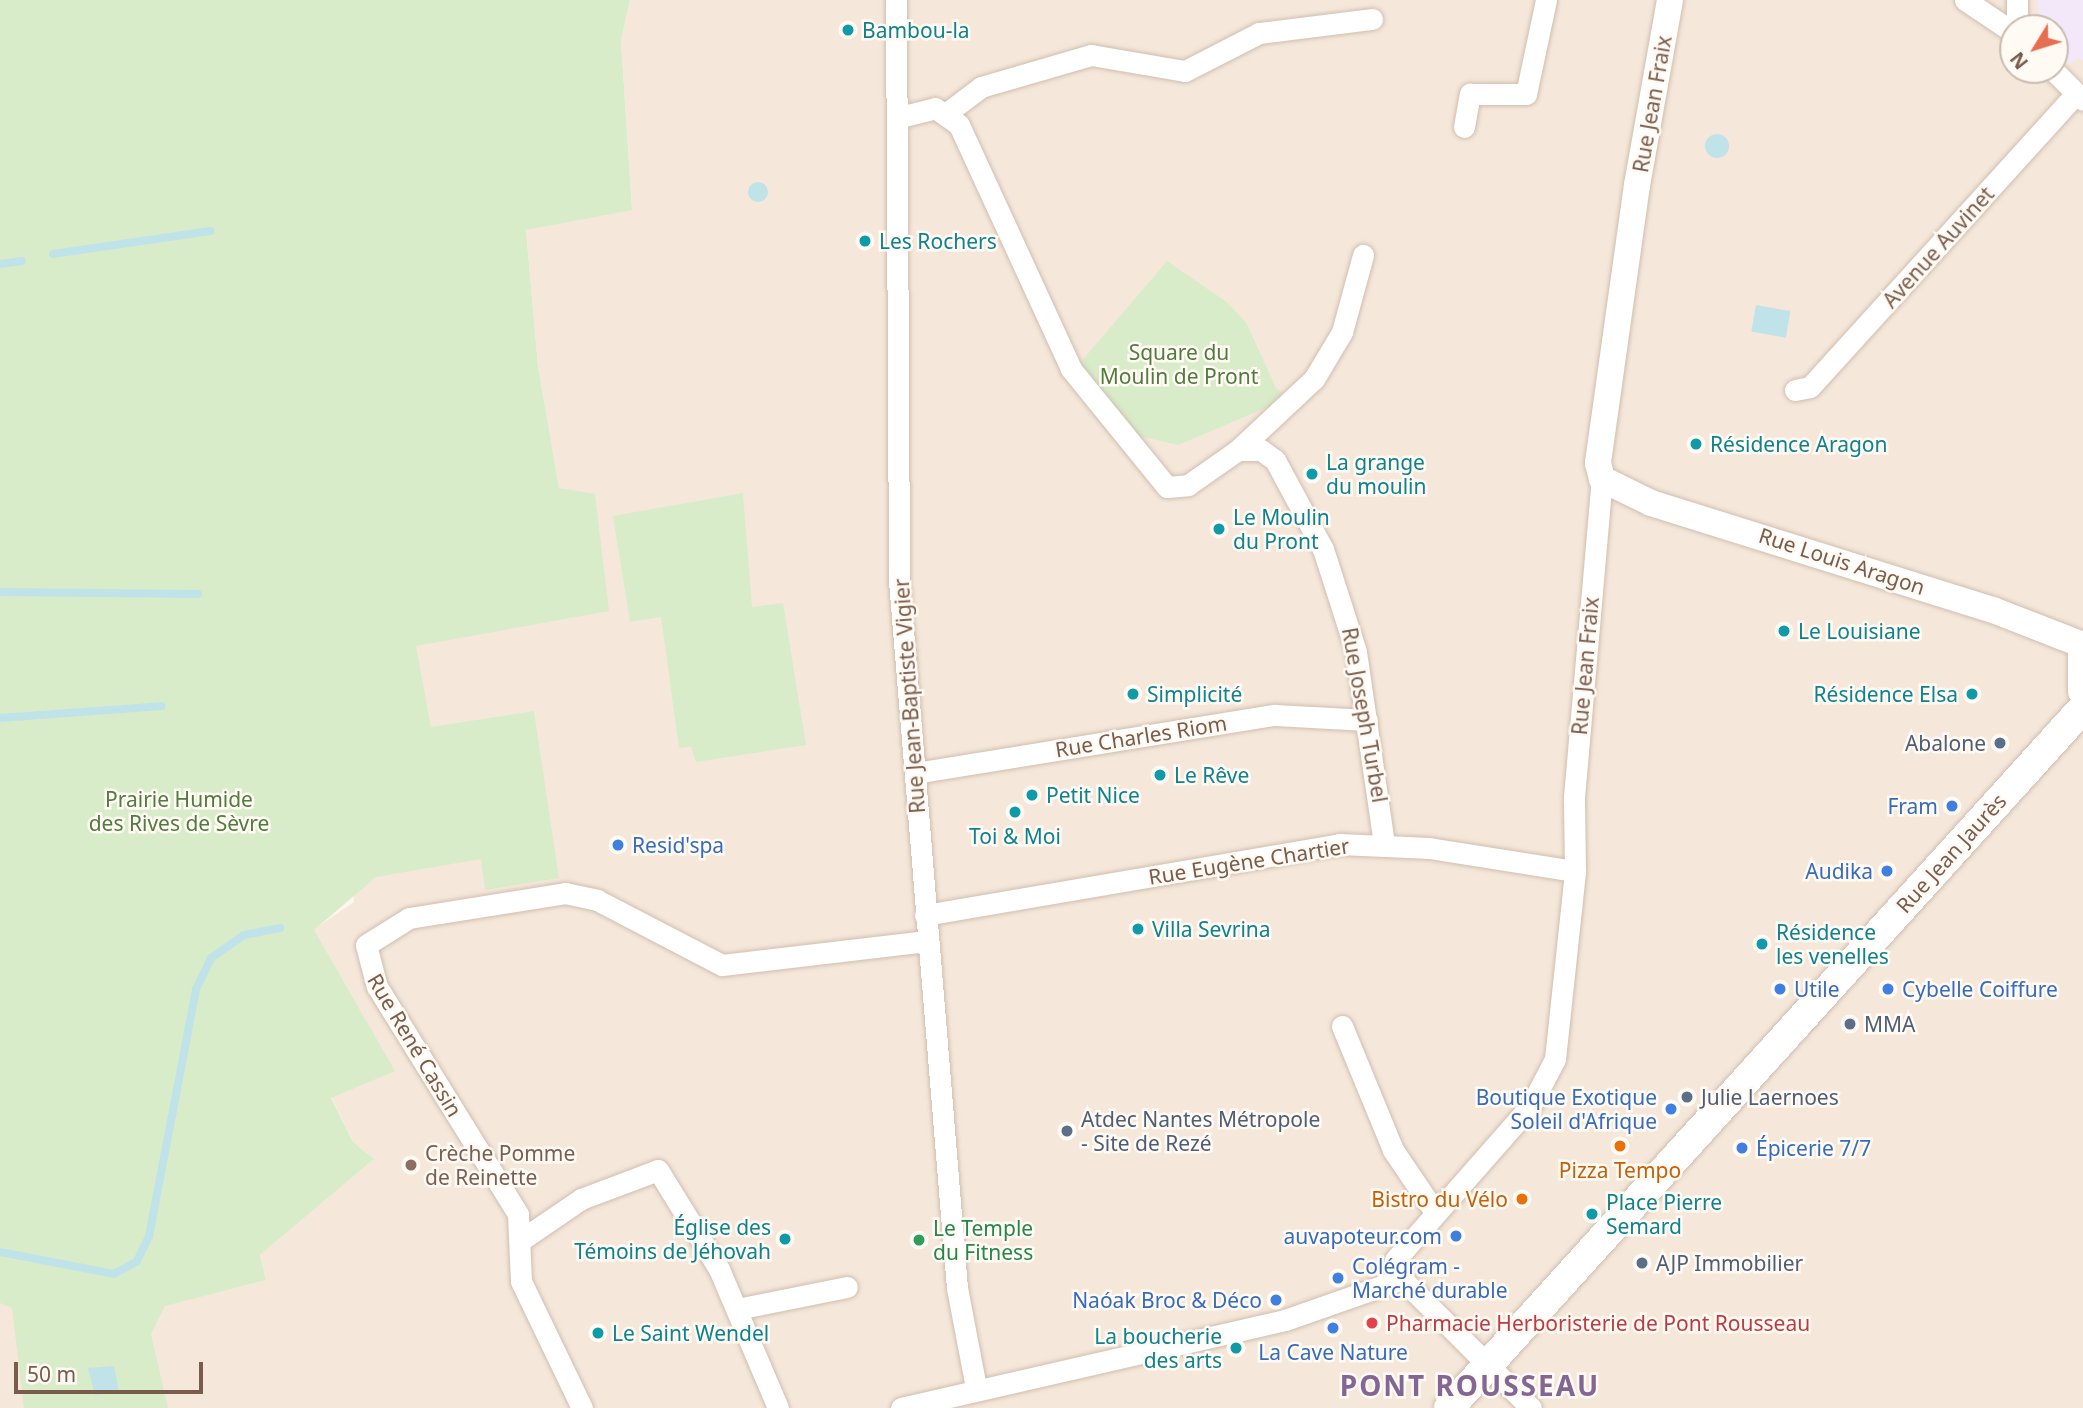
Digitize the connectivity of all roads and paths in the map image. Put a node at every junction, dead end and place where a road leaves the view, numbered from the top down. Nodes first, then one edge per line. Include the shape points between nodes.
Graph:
1 (896, 0) edge
2 (1546, 0) edge
3 (1670, 0) edge
4 (1965, 0) edge
5 (1372, 19) dead end
6 (1999, 23) edge
7 (2067, 84) edge
8 (2080, 97) edge
9 (948, 112) junction
10 (900, 117) junction
11 (1464, 127) dead end
12 (1363, 255) dead end
13 (1795, 390) dead end
14 (1238, 450) junction
15 (1602, 479) junction
16 (2083, 645) edge
17 (2083, 655) edge
18 (2083, 691) edge
19 (2083, 708) edge
20 (1367, 720) junction
21 (915, 772) junction
22 (1384, 843) junction
23 (1575, 871) junction
24 (925, 915) junction
25 (925, 941) junction
26 (1342, 1026) dead end
27 (1435, 1212) junction
28 (520, 1244) junction
29 (1402, 1279) junction
30 (847, 1287) dead end
31 (737, 1309) junction
32 (1486, 1363) junction
33 (976, 1388) junction
34 (582, 1408) edge
35 (778, 1408) edge
36 (901, 1408) edge
37 (1449, 1408) edge
38 (1531, 1408) edge

1 - 10 street, Rue Jean-Baptiste Vigier
2 - 11 street via 1526,94 1470,94
3 - 15 street, Rue Jean Fraix via 1637,185 1598,463
4 - 6 street
5 - 9 street via 1259,33 1185,71 1091,55 981,87
7 - 8 street
8 - 13 street, Avenue Auvinet via 1810,387
9 - 10 street via 935,108
9 - 14 street via 972,151 1071,369 1155,479 1167,487 1184,487
10 - 21 street, Rue Jean-Baptiste Vigier via 899,581
12 - 14 street via 1345,325 1320,370
14 - 20 street, Rue Joseph Turbel via 1261,450 1276,460 1323,549 1356,652
15 - 16 street, Rue Louis Aragon via 1651,503 1980,605
15 - 23 street, Rue Jean Fraix via 1574,797
17 - 18 main road
19 - 32 main road, Rue Jean Jaurès via 1709,1124
20 - 21 street, Rue Charles Riom via 1275,715
20 - 22 street, Rue Joseph Turbel
21 - 24 street, Rue Jean-Baptiste Vigier
22 - 23 street, Rue Eugène Chartier
22 - 24 street, Rue Eugène Chartier via 1339,844
23 - 27 street, Rue Jean Fraix via 1549,1075 1531,1105
24 - 25 street, Rue Jean-Baptiste Vigier
25 - 28 street, Rue René Cassin via 722,965 597,900 565,892 409,918 366,945 377,987 518,1214
25 - 33 street, Rue Jean-Baptiste Vigier via 957,1288
26 - 27 street via 1393,1150
27 - 29 street, Rue Jean Fraix via 1395,1261
28 - 31 street via 581,1199 657,1170
28 - 34 street, Rue René Cassin via 521,1281
29 - 32 street
29 - 33 street via 1284,1320
30 - 31 street
31 - 35 street
32 - 37 main road
32 - 38 street
33 - 36 street

